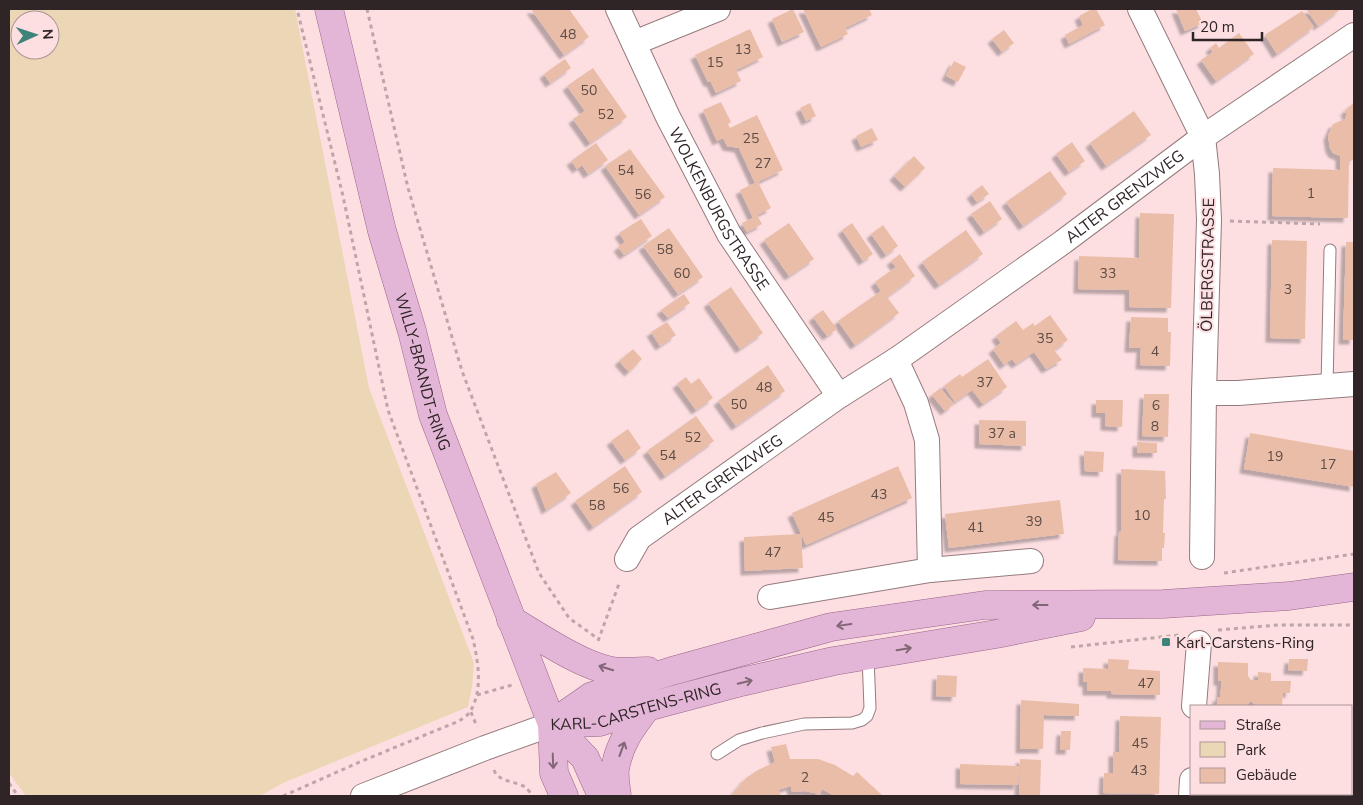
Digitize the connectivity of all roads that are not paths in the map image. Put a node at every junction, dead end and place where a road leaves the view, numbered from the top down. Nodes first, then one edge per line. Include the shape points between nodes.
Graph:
1 (329, 9) edge
2 (618, 9) edge
3 (718, 9) edge
4 (1140, 9) edge
5 (1354, 34) edge
6 (634, 43) junction
7 (1203, 137) junction
8 (1330, 250) dead end
9 (896, 360) junction
10 (1354, 384) edge
11 (1327, 387) junction
12 (1204, 394) junction
13 (839, 396) junction
14 (1202, 557) dead end
15 (627, 559) road end
16 (1031, 561) dead end
17 (930, 570) junction
18 (1349, 590) edge
19 (770, 597) dead end
20 (1141, 604) junction
21 (511, 620) junction
22 (1196, 636) road end
23 (868, 654) junction
24 (672, 671) junction
25 (1194, 705) edge
26 (647, 707) junction
27 (552, 724) junction
28 (716, 754) dead end
29 (363, 796) edge
30 (564, 796) edge
31 (602, 796) edge
32 (617, 796) edge

1 - 21 main road, WILLY-BRANDT-RING via 380,222 434,415
2 - 6 street, WOLKENBURGSTRASSE
3 - 6 street
4 - 7 street
5 - 7 street, ALTER GRENZWEG
6 - 13 street, WOLKENBURGSTRASSE via 668,117 729,234
7 - 9 street, ALTER GRENZWEG via 1063,242
7 - 12 street, ÖLBERGSTRASSE via 1209,220
8 - 11 lane
9 - 13 street, ALTER GRENZWEG
9 - 17 street via 916,403 927,440
10 - 11 street
11 - 12 street
12 - 14 street, ÖLBERGSTRASSE
13 - 15 street, ALTER GRENZWEG via 639,538
16 - 17 street
17 - 19 street
18 - 20 main road, KARL-CARSTENS-RING
23 -> 20 main road, KARL-CARSTENS-RING via 996,634
20 -> 24 main road, KARL-CARSTENS-RING via 986,605 840,626
24 -> 21 main road via 612,671 563,651
21 - 27 main road, WILLY-BRANDT-RING
22 - 25 street
26 -> 23 main road, KARL-CARSTENS-RING
23 - 28 lane via 870,708 862,720 804,724 762,733 739,740
24 - 27 main road, KARL-CARSTENS-RING via 592,696
26 - 27 main road, KARL-CARSTENS-RING via 600,722
32 -> 26 main road via 615,770 620,752 629,730
27 - 29 street
27 -> 30 main road, WILLY-BRANDT-RING via 554,773
27 - 31 main road, WILLY-BRANDT-RING via 586,758

